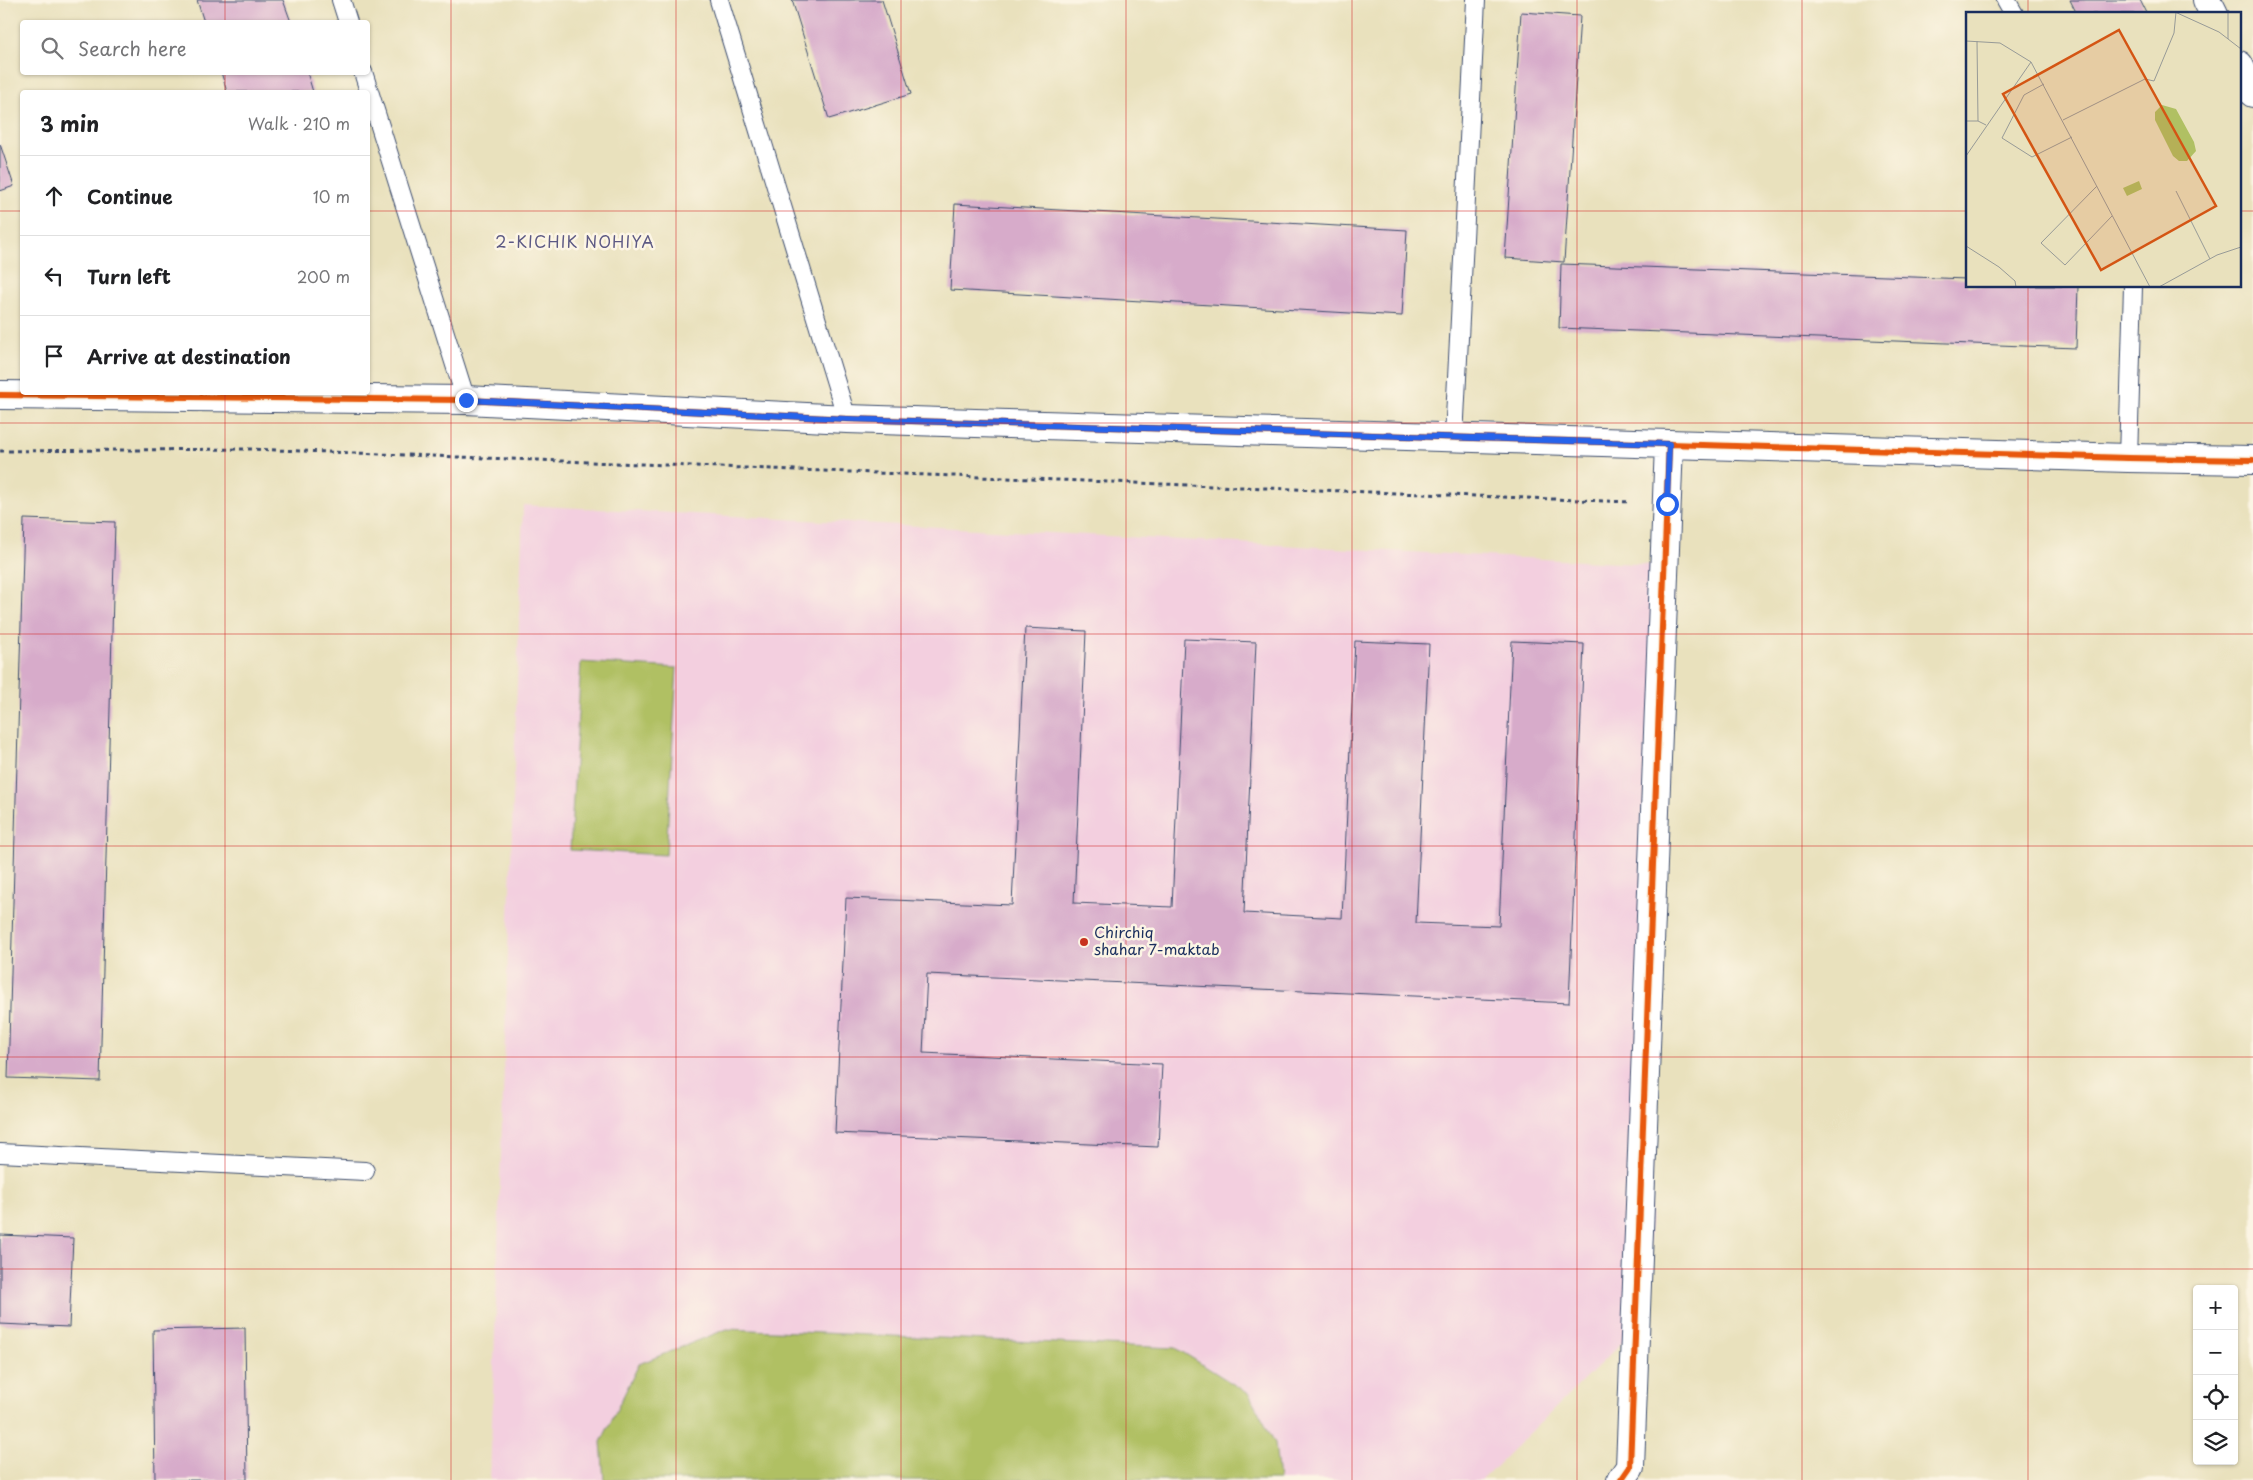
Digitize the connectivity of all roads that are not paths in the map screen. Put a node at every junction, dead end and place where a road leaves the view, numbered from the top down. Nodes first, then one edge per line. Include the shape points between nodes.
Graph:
1 (341, 0) edge
2 (719, 0) edge
3 (1476, 0) edge
4 (2006, 0) edge
5 (2207, 0) edge
6 (2013, 12) edge
7 (2213, 12) edge
8 (347, 20) edge
9 (2240, 67) edge
10 (365, 75) edge
11 (370, 90) edge
12 (370, 91) edge
13 (2253, 93) edge
14 (2133, 288) edge
15 (0, 395) edge
16 (466, 400) junction
17 (847, 419) junction
18 (1454, 438) junction
19 (1669, 444) junction
20 (2128, 458) junction
21 (2253, 460) edge
22 (0, 1153) edge
23 (364, 1171) dead end
24 (1621, 1480) edge

1 - 8 lane
2 - 17 lane
3 - 18 lane
4 - 6 lane
5 - 7 street
9 - 13 street
10 - 11 lane
12 - 16 lane
14 - 20 lane
15 - 16 street
16 - 17 street
17 - 18 street
18 - 19 street
19 - 20 street
19 - 24 street via 1630,1467
20 - 21 street
22 - 23 lane

